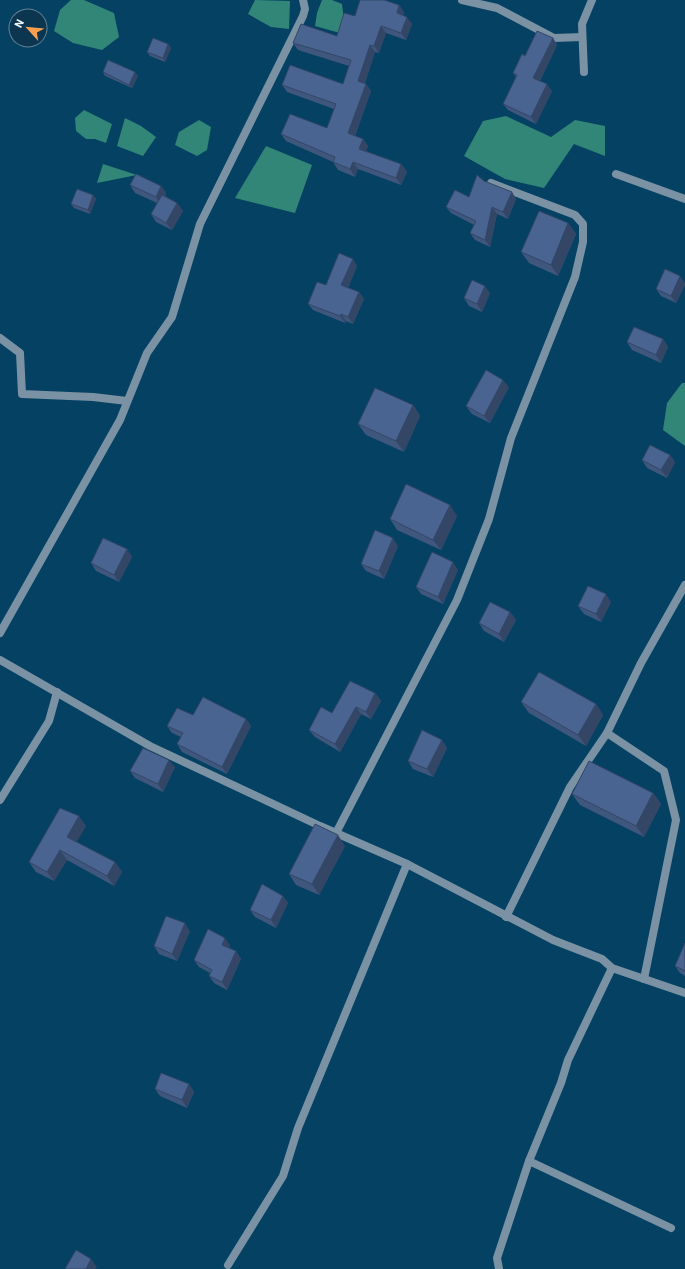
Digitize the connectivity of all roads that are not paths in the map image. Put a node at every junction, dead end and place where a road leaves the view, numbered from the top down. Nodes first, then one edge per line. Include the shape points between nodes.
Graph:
1 (303, 0) edge
2 (462, 0) edge
3 (592, 0) edge
4 (582, 37) junction
5 (584, 72) dead end
6 (616, 174) dead end
7 (491, 183) edge
8 (685, 200) edge
9 (0, 338) edge
10 (127, 401) junction
11 (685, 585) edge
12 (0, 633) edge
13 (0, 660) edge
14 (57, 692) junction
15 (607, 733) junction
16 (0, 800) edge
17 (336, 833) junction
18 (407, 864) junction
19 (506, 917) junction
20 (612, 968) junction
21 (644, 979) junction
22 (685, 993) edge
23 (529, 1161) junction
24 (671, 1228) dead end
25 (228, 1265) dead end
26 (499, 1269) edge

1 - 10 street via 303,16 200,224 172,317 147,353
2 - 4 street via 497,8 554,38
3 - 4 street via 582,24
4 - 5 street
6 - 8 street
7 - 17 street via 575,215 583,224 583,242 575,277 511,438 489,519 457,600
9 - 10 street via 20,352 22,394
10 - 12 street via 120,420
11 - 15 street via 641,663
13 - 14 street
14 - 16 street via 49,721
14 - 17 street via 150,746
15 - 19 street via 570,787
15 - 21 street via 664,771 676,820
17 - 18 street
18 - 19 street
18 - 25 street via 298,1128 283,1176
19 - 20 street via 553,940 602,959
20 - 21 street
20 - 23 street via 568,1060 562,1083
21 - 22 street
23 - 24 street
23 - 26 street via 497,1258

